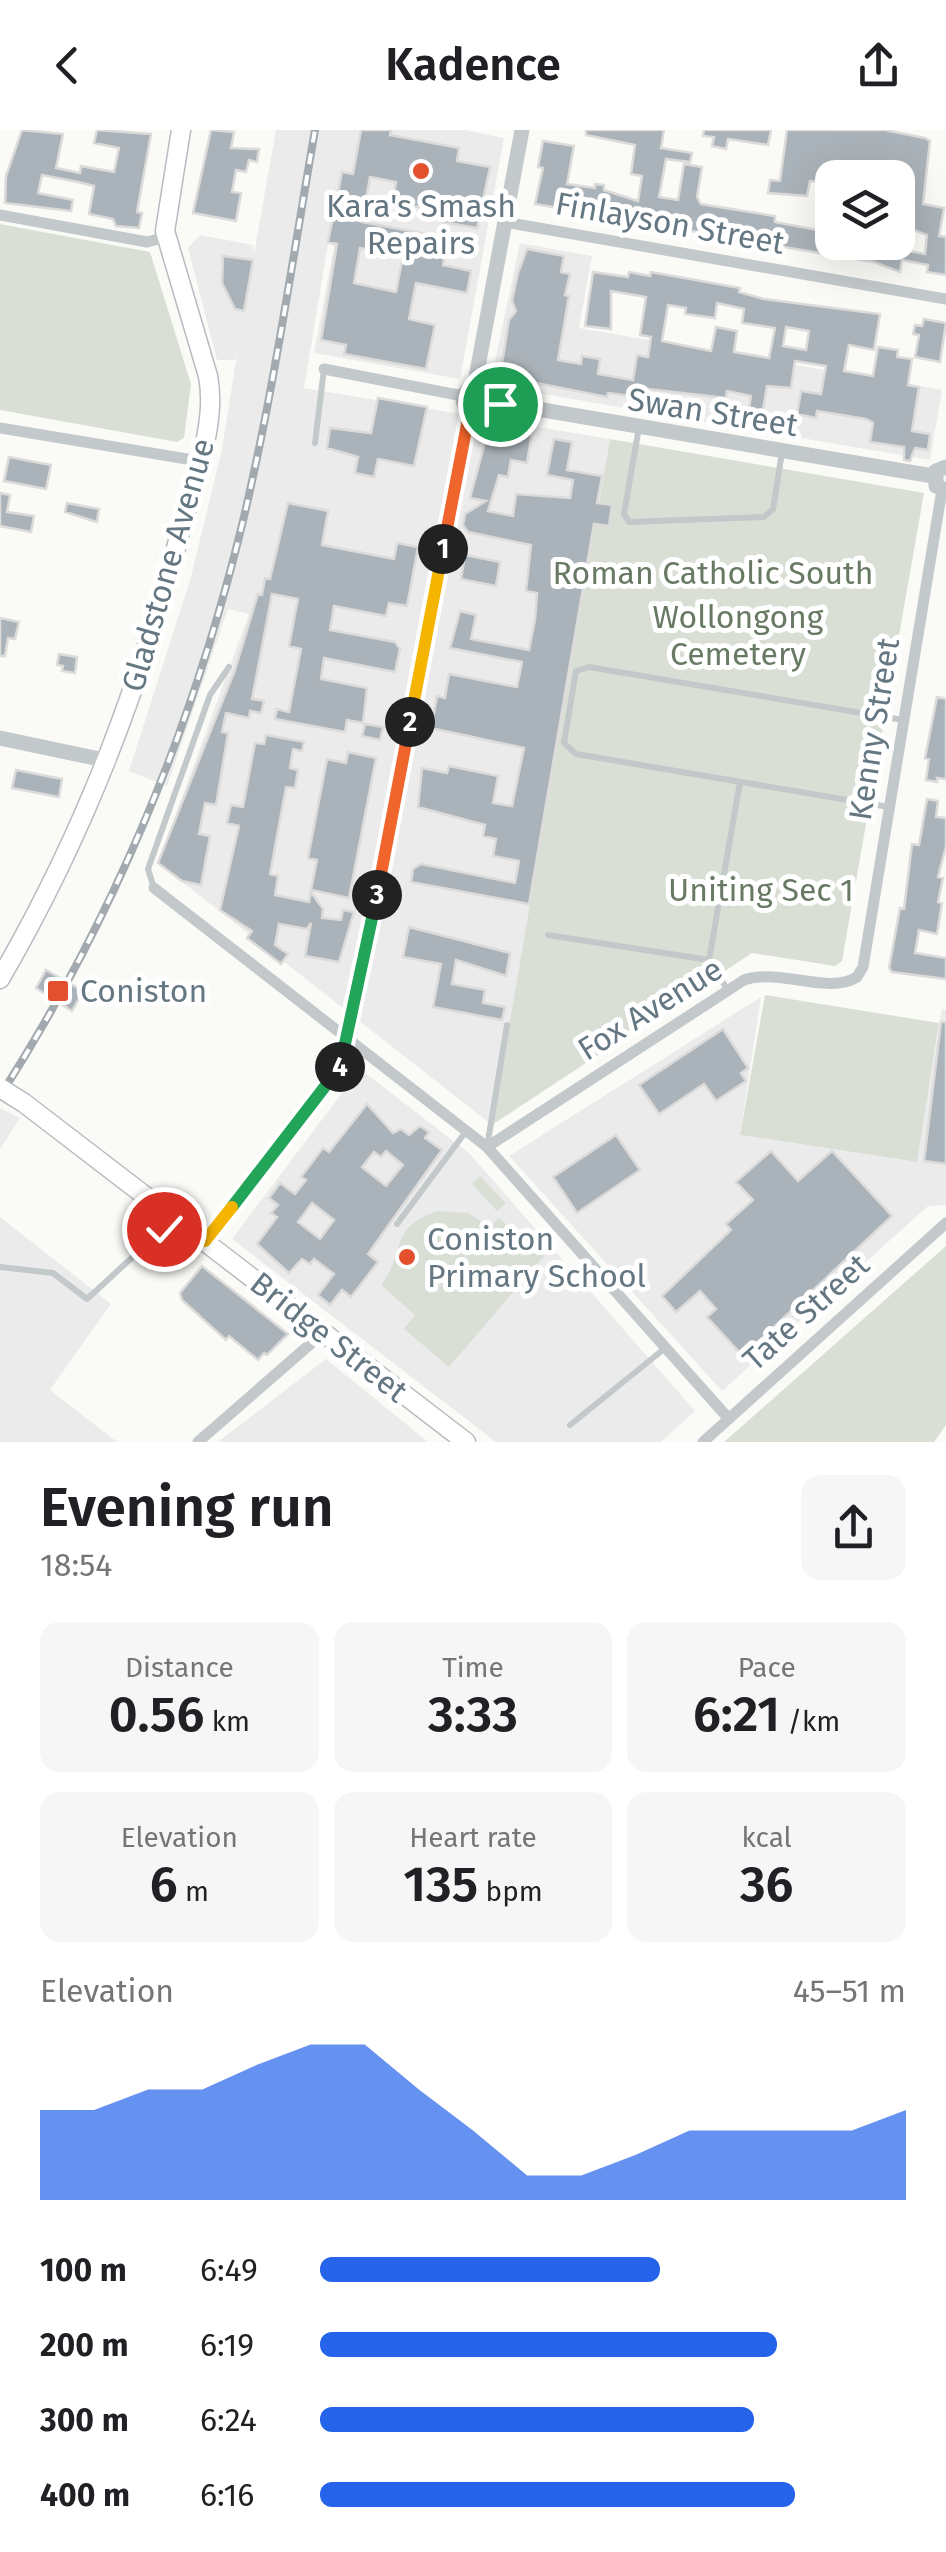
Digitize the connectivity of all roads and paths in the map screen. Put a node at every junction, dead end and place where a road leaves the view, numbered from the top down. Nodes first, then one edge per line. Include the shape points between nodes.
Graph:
1 (181, 130) edge
2 (522, 130) edge
3 (0, 215) edge
4 (504, 222) junction
5 (166, 237) junction
6 (946, 299) edge
7 (324, 369) joint
8 (473, 398) junction
9 (640, 427) junction
10 (0, 428) edge
11 (315, 442) dead end
12 (782, 451) junction
13 (199, 460) junction
14 (942, 481) edge
15 (228, 667) dead end
16 (903, 720) junction
17 (0, 738) edge
18 (108, 761) junction
19 (740, 782) junction
20 (889, 806) junction
21 (154, 888) joint
22 (548, 934) dead end
23 (709, 960) junction
24 (857, 977) joint
25 (0, 979) edge
26 (727, 988) junction
27 (507, 1025) dead end
28 (349, 1040) junction
29 (0, 1088) edge
30 (468, 1129) junction
31 (487, 1147) junction
32 (175, 1218) junction
33 (946, 1223) edge
34 (397, 1224) dead end
35 (205, 1241) junction
36 (0, 1267) edge
37 (324, 1332) junction
38 (666, 1348) junction
39 (729, 1419) junction
40 (570, 1425) dead end
41 (198, 1442) edge
42 (466, 1442) edge
43 (704, 1442) edge

1 - 5 main road, Gladstone Avenue
2 - 4 street
3 - 5 street via 146,242
4 - 6 street, Finlayson Street
4 - 8 street
5 - 13 main road, Gladstone Avenue via 210,386
7 - 8 street, Swan Street
7 - 11 lane
8 - 9 street, Swan Street
8 - 28 street
9 - 12 street, Swan Street
9 - 12 lane via 624,514 629,522 764,517 772,509
10 - 13 street
12 - 14 street, Swan Street
13 - 18 main road, Gladstone Avenue via 152,636
14 - 16 street, Kenny Street
15 - 21 lane via 210,695 150,865
16 - 19 lane via 589,667 576,672 568,750
16 - 20 street, Kenny Street
17 - 18 street
18 - 25 main road, Gladstone Avenue via 57,879
19 - 20 lane
19 - 23 lane
20 - 24 street, Kenny Street
21 - 28 street
22 - 23 lane
23 - 26 lane
24 - 26 street, Fox Avenue via 835,984 758,976
26 - 31 street, Fox Avenue
27 - 31 lane
28 - 30 street
28 - 35 street via 334,1077
29 - 32 main road, Bridge Street, bridge
30 - 31 street
30 - 34 lane
31 - 38 street
32 - 35 main road, Bridge Street
32 - 36 lane via 87,1299 54,1273
33 - 39 street, Tate Street
35 - 37 main road, Bridge Street
37 - 41 street
37 - 42 main road, Bridge Street
38 - 39 street
38 - 40 lane
39 - 43 street, Tate Street

